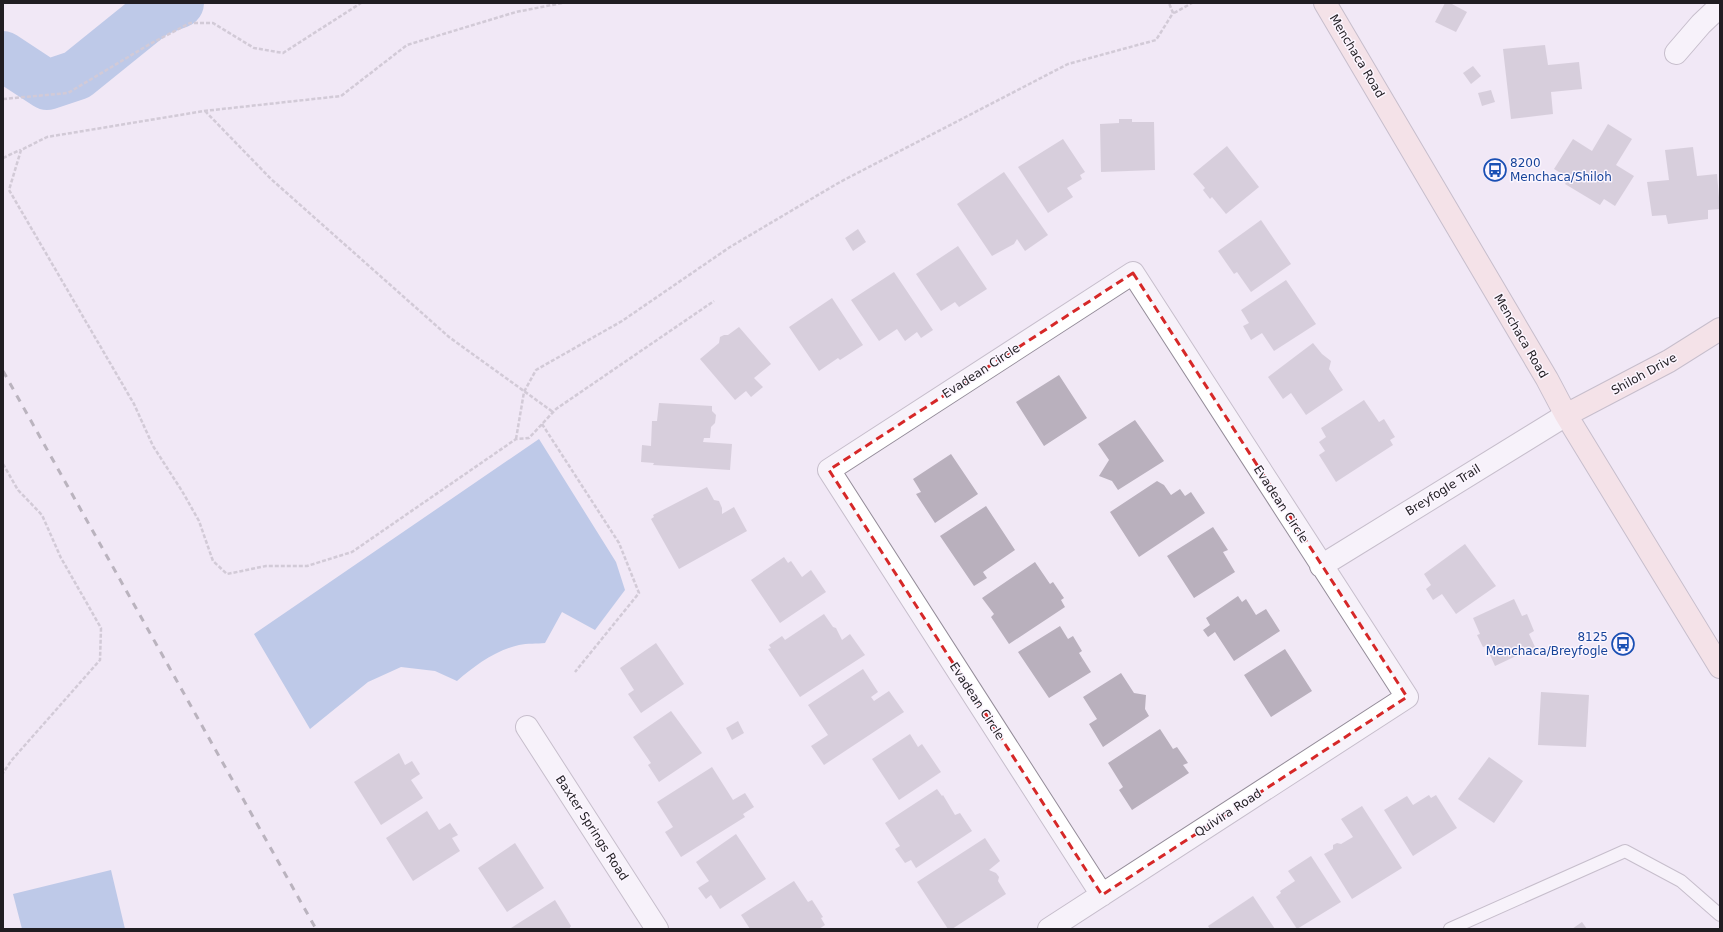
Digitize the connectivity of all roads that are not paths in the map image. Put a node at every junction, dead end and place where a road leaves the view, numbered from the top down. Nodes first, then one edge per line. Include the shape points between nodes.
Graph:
1 (1325, 3) edge
2 (1720, 6) edge
3 (1676, 53) dead end
4 (1720, 328) edge
5 (1566, 415) junction
6 (1321, 566) junction
7 (1720, 667) edge
8 (1407, 697) joint
9 (527, 727) dead end
10 (1102, 895) junction
11 (1720, 915) edge
12 (657, 929) edge
13 (1049, 929) edge
14 (1450, 929) edge

1 - 5 main road, Menchaca Road
2 - 3 street via 1700,24
4 - 5 main road, Shiloh Drive via 1669,361
5 - 6 street, Breyfogle Trail
5 - 7 main road, Menchaca Road
6 - 8 street, Evadean Circle
6 - 10 street, Evadean Circle via 1133,273 829,470
8 - 10 street, Quivira Road
9 - 12 street, Baxter Springs Road
10 - 13 street, Quivira Road
11 - 14 lane via 1681,881 1625,851

